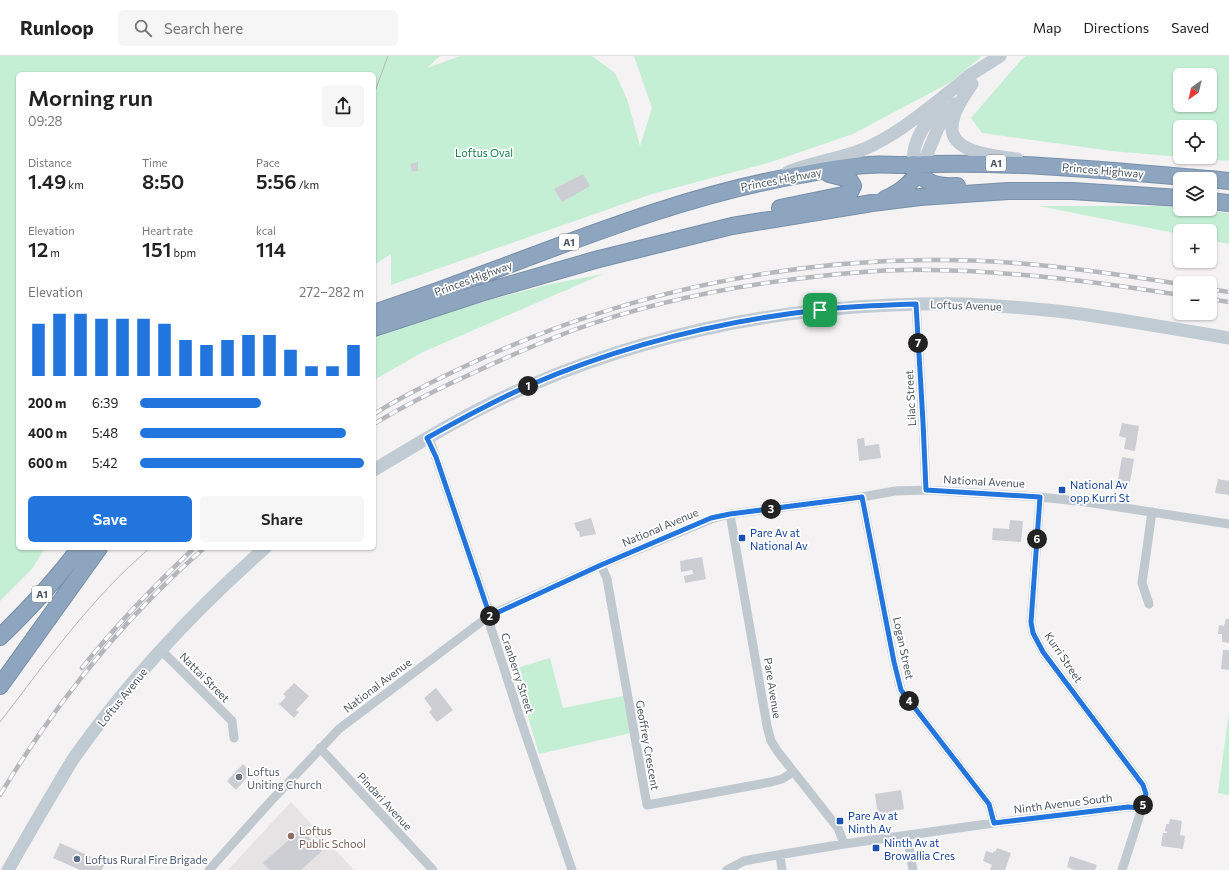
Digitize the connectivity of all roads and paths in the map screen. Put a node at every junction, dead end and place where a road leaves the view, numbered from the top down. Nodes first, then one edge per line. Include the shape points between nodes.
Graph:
1 (996, 59) edge
2 (972, 84) junction
3 (957, 86) junction
4 (918, 166) junction
5 (1069, 166) junction
6 (817, 172) junction
7 (1173, 176) edge
8 (768, 180) junction
9 (1217, 180) edge
10 (1229, 181) edge
11 (1035, 190) junction
12 (1173, 198) edge
13 (1217, 202) edge
14 (872, 203) junction
15 (1229, 203) edge
16 (732, 226) junction
17 (916, 304) junction
18 (376, 312) edge
19 (376, 327) edge
20 (1229, 338) edge
21 (427, 438) junction
22 (376, 469) edge
23 (926, 490) junction
24 (862, 497) junction
25 (1040, 497) junction
26 (1152, 512) junction
27 (730, 514) junction
28 (1229, 524) edge
29 (78, 550) edge
30 (98, 550) edge
31 (263, 550) edge
32 (601, 565) junction
33 (1149, 604) dead end
34 (490, 616) junction
35 (0, 638) edge
36 (161, 650) junction
37 (0, 686) edge
38 (234, 738) dead end
39 (320, 748) junction
40 (794, 772) junction
41 (1142, 808) junction
42 (994, 823) junction
43 (908, 836) junction
44 (844, 844) junction
45 (780, 855) junction
46 (8, 870) edge
47 (209, 870) edge
48 (433, 870) edge
49 (572, 870) edge
50 (727, 870) edge
51 (782, 870) edge
52 (913, 870) edge
53 (1122, 870) edge

1 - 2 street
1 - 3 street
2 - 4 street via 943,120
2 - 5 street via 952,123 953,135 960,144 980,152
3 - 4 street via 936,109 921,132 913,159
3 - 8 street via 905,126 873,145 847,155 797,168
4 - 5 highway, Princes Highway / A1 via 991,163
4 - 6 highway, Princes Highway / A1 via 868,165
4 - 11 highway via 927,181 938,185 977,185
4 - 14 highway via 912,181 891,197
5 - 7 highway, Princes Highway / A1
6 - 8 highway, Princes Highway / A1
6 - 16 highway via 851,180 852,190 846,194 775,209
8 - 18 highway, Princes Highway / A1 via 659,210
9 - 10 highway, Princes Highway / A1
11 - 12 highway, Princes Highway / A1
11 - 14 highway, Princes Highway / A1 via 920,197
13 - 15 highway
14 - 16 highway, Princes Highway / A1
16 - 19 highway, Princes Highway / A1 via 595,260 484,292
17 - 20 street, Loftus Avenue via 1051,310
17 - 21 street, Loftus Avenue via 863,306 785,314 672,336 573,368 530,385 477,410
17 - 23 street, Lilac Street
21 - 22 street, Loftus Avenue
21 - 34 street, Cranberry Street via 436,457
23 - 24 street, National Avenue via 895,491
23 - 25 street, National Avenue
24 - 27 street, National Avenue
24 - 42 street, Logan Street via 901,690 989,804
25 - 26 street, National Avenue
25 - 41 street, Kurri Street via 1031,622 1033,633 1043,652 1143,785 1146,794
26 - 28 street, National Avenue
26 - 33 street via 1142,582
27 - 32 street, National Avenue via 711,518
27 - 40 street, Pare Avenue via 767,726 772,740
29 - 35 highway, A1
30 - 37 highway, A1
31 - 36 street, Loftus Avenue via 224,585
32 - 34 street, National Avenue
32 - 40 street, Geoffrey Crescent via 606,579 647,805 771,782
34 - 39 street, National Avenue via 359,713
34 - 49 street, Cranberry Street via 490,625 518,714
36 - 38 street, Nattai Street via 235,720
36 - 46 street, Loftus Avenue via 126,689 75,756
39 - 47 street, National Avenue
39 - 48 street, Pindari Avenue
40 - 44 street, Pare Avenue via 838,828
41 - 42 street, Ninth Avenue South via 1128,807
41 - 53 street, Kurri Street
42 - 43 street, Ninth Avenue South
43 - 44 street, Ninth Avenue South
43 - 52 street
44 - 45 street, Ninth Avenue South
45 - 50 street, Ninth Avenue South via 754,859
45 - 51 street

